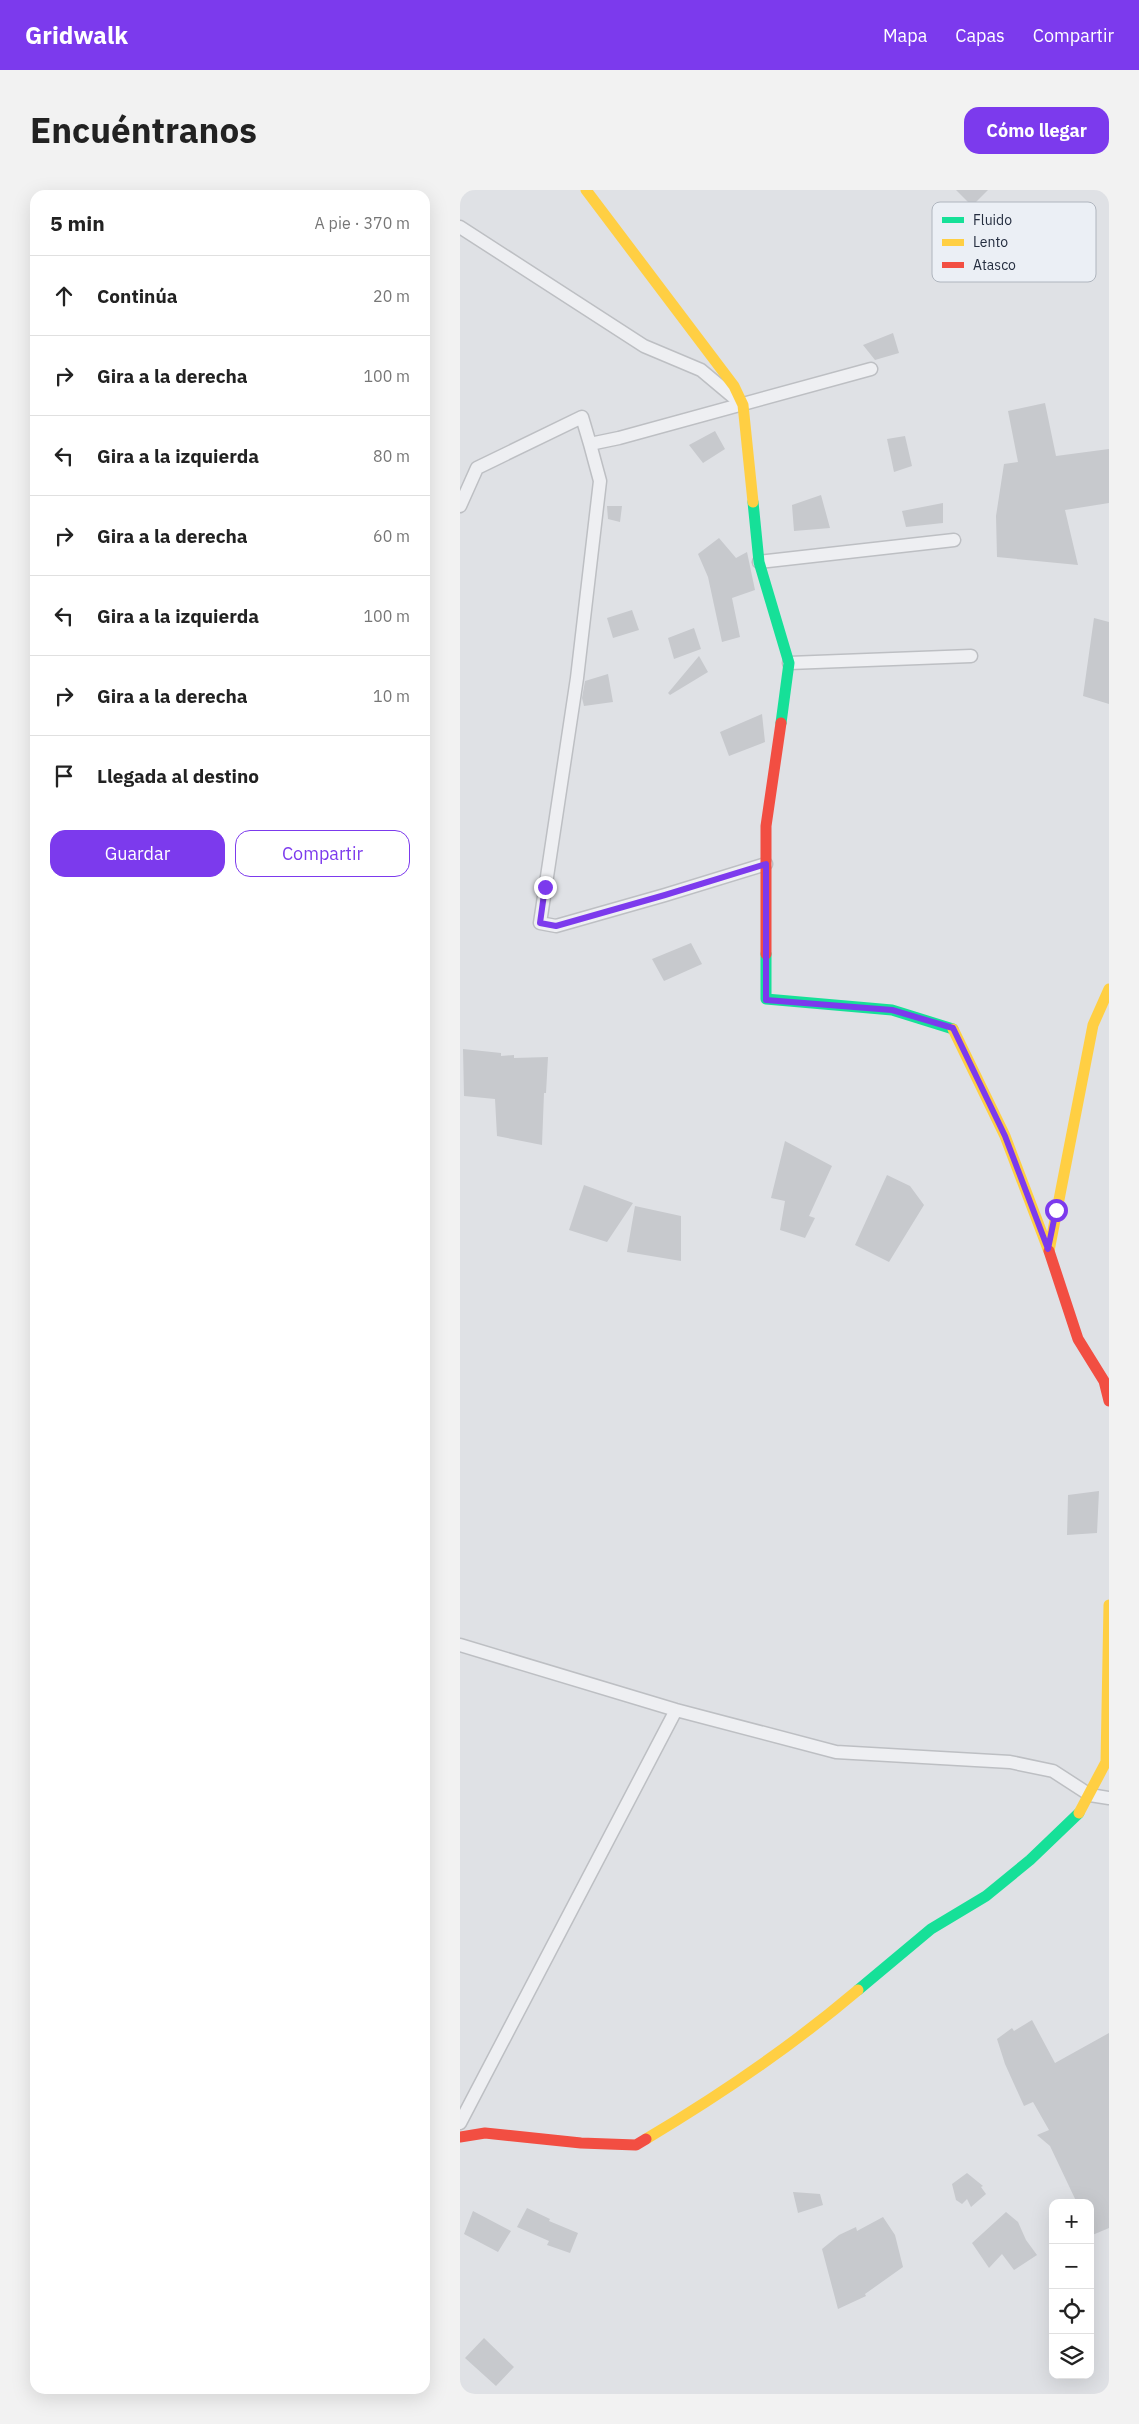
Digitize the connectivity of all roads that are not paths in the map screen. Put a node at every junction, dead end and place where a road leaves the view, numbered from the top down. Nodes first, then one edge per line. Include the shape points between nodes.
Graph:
1 (586, 190) edge
2 (460, 227) edge
3 (871, 369) dead end
4 (743, 405) junction
5 (590, 444) junction
6 (460, 506) edge
7 (954, 540) dead end
8 (759, 562) junction
9 (971, 656) dead end
10 (789, 663) junction
11 (766, 864) junction
12 (1109, 989) edge
13 (1048, 1249) junction
14 (1109, 1401) edge
15 (1109, 1605) edge
16 (460, 1645) edge
17 (676, 1710) junction
18 (1090, 1795) junction
19 (1109, 1798) edge
20 (460, 2124) edge
21 (460, 2137) edge

1 - 4 street via 734,386
2 - 4 street via 644,346 701,370
3 - 4 street
4 - 5 street
4 - 8 street
5 - 6 street via 582,417 477,468
5 - 11 street via 600,480 577,678 540,923 556,926
7 - 8 street
8 - 10 street
9 - 10 street
10 - 11 street via 766,826
11 - 13 street via 766,1000 892,1010 953,1028 1005,1136
12 - 13 street via 1093,1025
13 - 14 street via 1078,1339 1104,1381
15 - 18 street via 1106,1762
16 - 17 street
17 - 18 street via 836,1752 1010,1762 1053,1771
17 - 20 street
18 - 19 street
18 - 21 street via 1078,1816 986,1896 931,1929 823,2020 688,2114 636,2144 581,2143 485,2133

